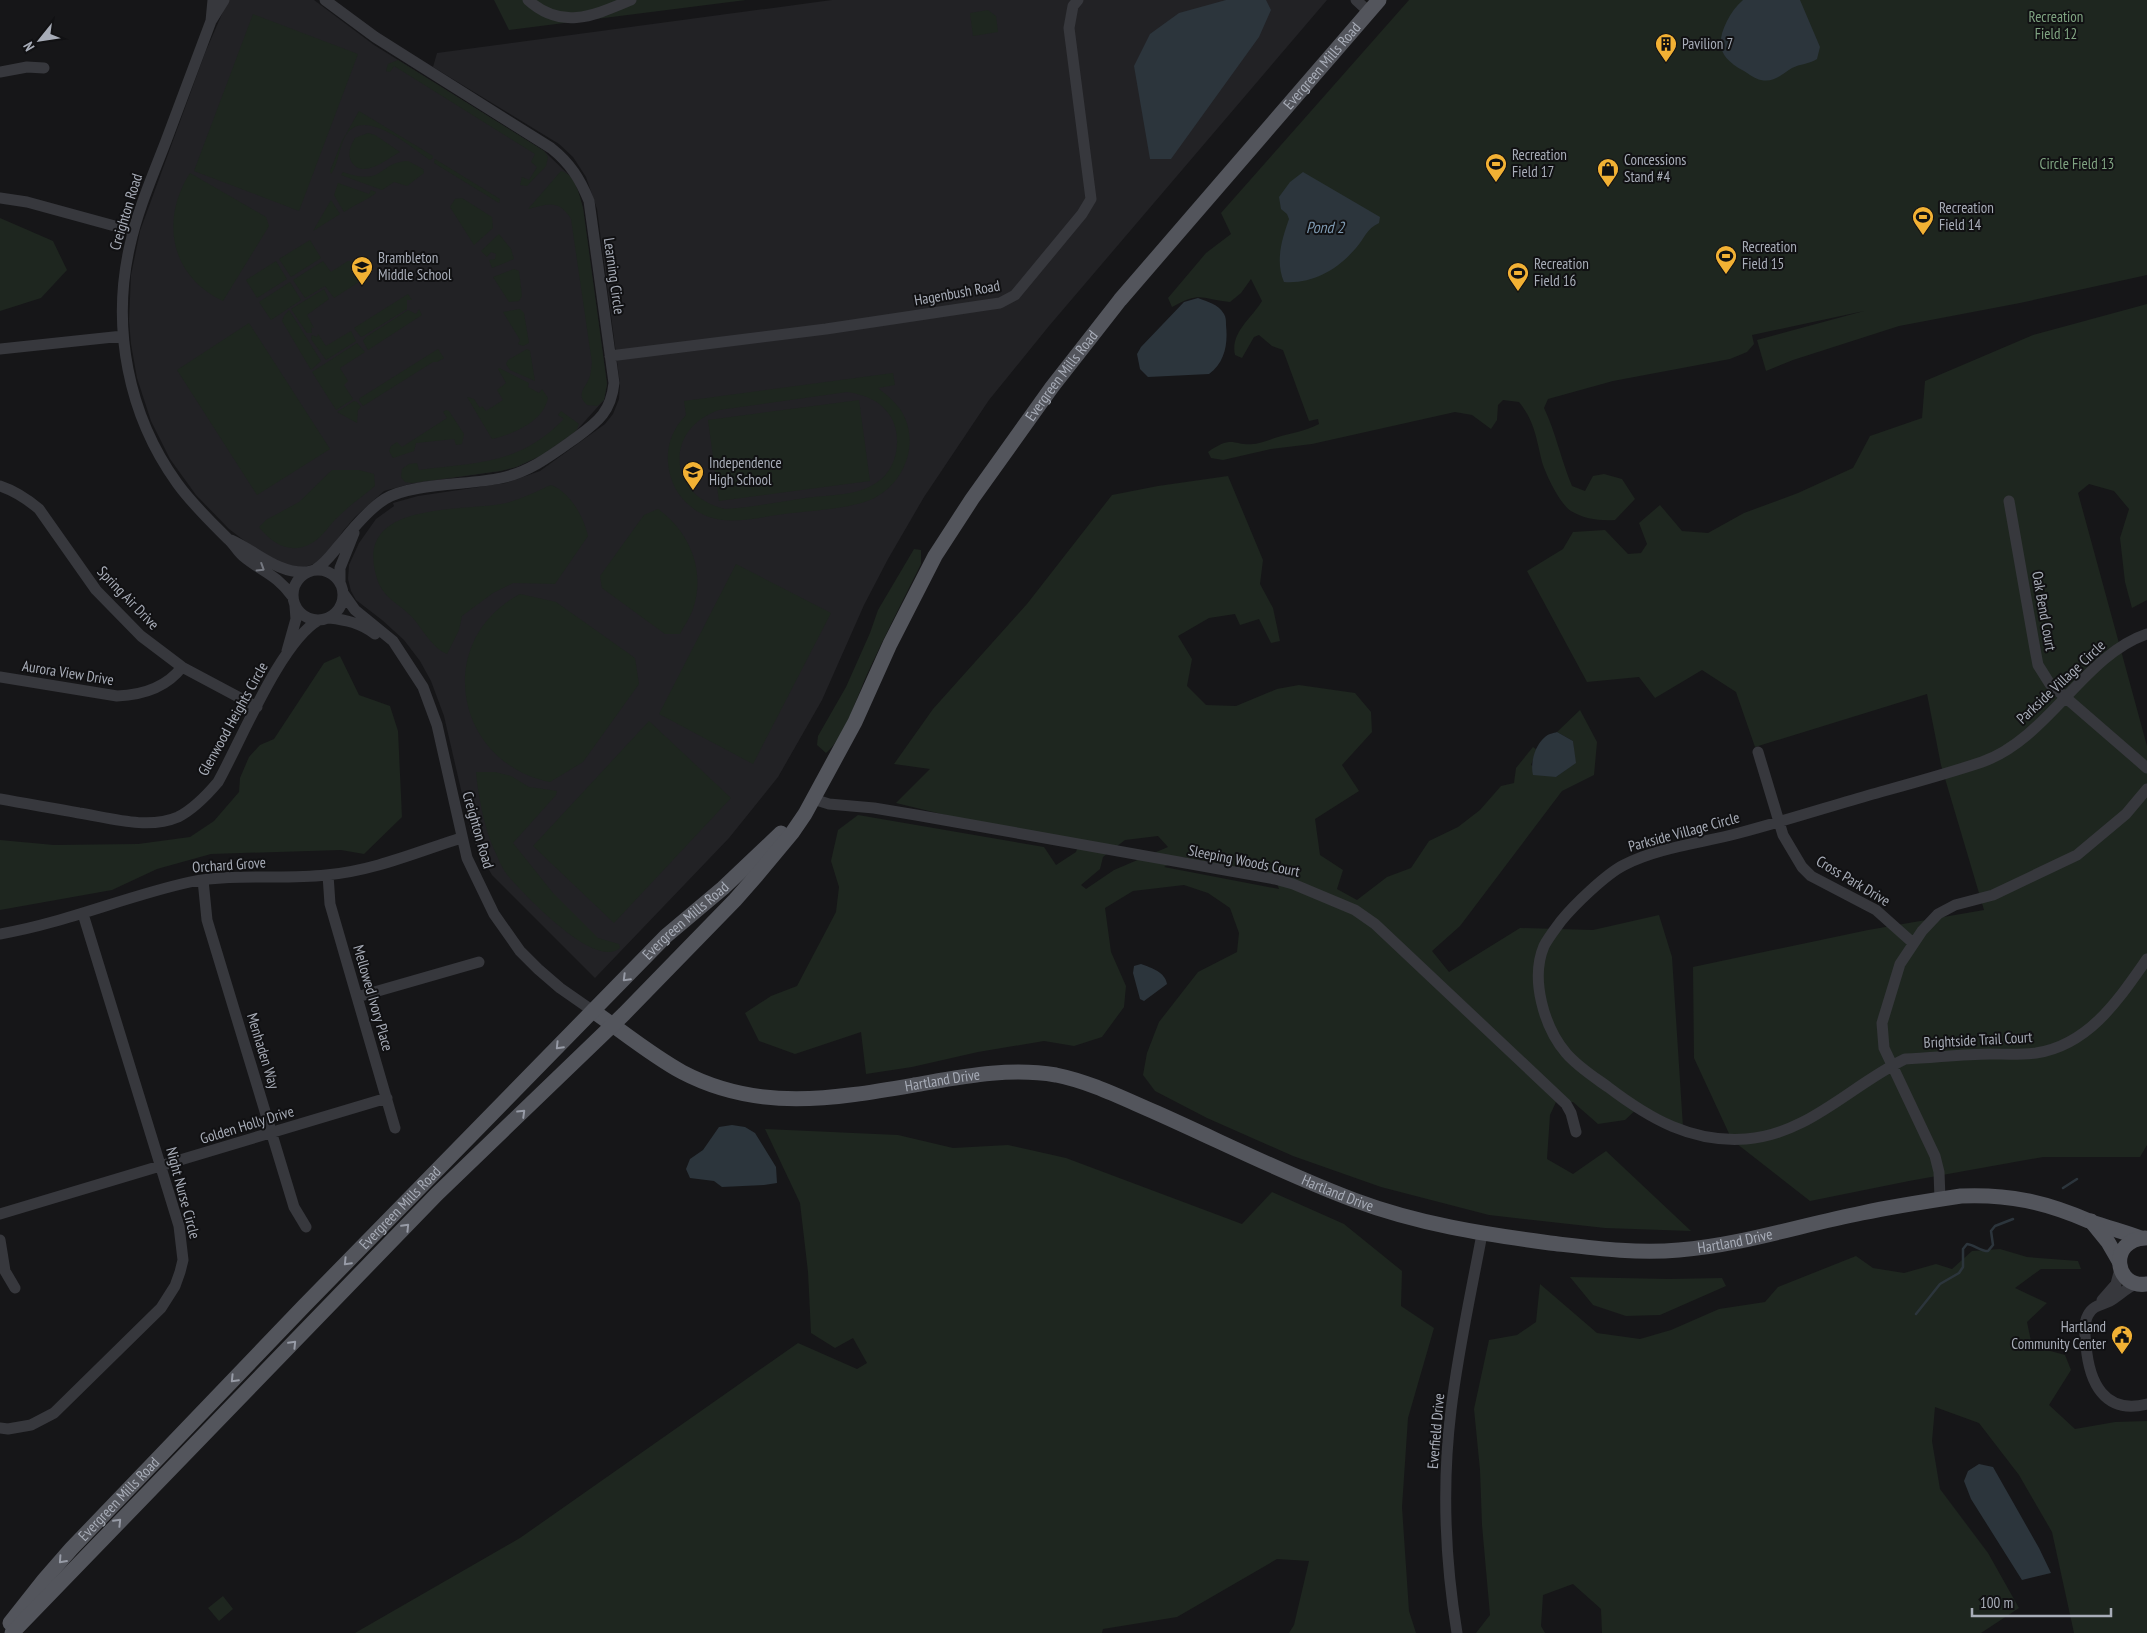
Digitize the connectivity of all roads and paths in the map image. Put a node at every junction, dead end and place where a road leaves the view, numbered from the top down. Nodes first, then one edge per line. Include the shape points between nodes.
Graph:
1 (213, 0) edge
2 (224, 0) edge
3 (325, 0) edge
4 (528, 0) edge
5 (631, 0) edge
6 (1078, 0) edge
7 (1356, 0) edge
8 (1374, 6) edge
9 (211, 21) junction
10 (44, 68) dead end
11 (0, 72) edge
12 (0, 198) edge
13 (133, 230) junction
14 (123, 336) junction
15 (0, 349) edge
16 (610, 356) junction
17 (0, 486) edge
18 (2009, 501) dead end
19 (359, 522) junction
20 (230, 540) junction
21 (311, 571) junction
22 (342, 588) junction
23 (294, 601) junction
24 (324, 619) junction
25 (2147, 634) edge
26 (288, 651) junction
27 (398, 651) junction
28 (182, 667) junction
29 (0, 677) edge
30 (2066, 697) junction
31 (257, 707) junction
32 (1758, 752) dead end
33 (2147, 768) edge
34 (2147, 789) edge
35 (812, 798) junction
36 (0, 799) edge
37 (1779, 821) junction
38 (462, 838) junction
39 (753, 859) junction
40 (328, 875) junction
41 (203, 880) junction
42 (83, 914) junction
43 (0, 934) edge
44 (1914, 943) junction
45 (2147, 959) edge
46 (479, 962) dead end
47 (357, 996) junction
48 (593, 1011) junction
49 (613, 1025) junction
50 (1893, 1065) junction
51 (387, 1098) junction
52 (395, 1128) dead end
53 (1576, 1132) dead end
54 (272, 1133) junction
55 (160, 1166) junction
56 (1940, 1199) junction
57 (0, 1214) edge
58 (2091, 1221) junction
59 (306, 1227) dead end
60 (1482, 1234) junction
61 (2145, 1238) edge
62 (0, 1240) edge
63 (2119, 1265) junction
64 (2144, 1285) edge
65 (14, 1288) dead end
66 (2100, 1304) junction
67 (2147, 1404) edge
68 (0, 1428) edge
69 (3, 1633) edge
70 (12, 1633) edge
71 (1457, 1633) edge

1 - 9 street, Creighton Road
2 - 9 street, Creighton Road
3 - 16 street, Learning Circle via 375,37 551,148 568,162 589,201
4 - 5 street via 552,14 572,18 596,15
6 - 16 street, Hagenbush Road via 1073,6 1069,28 1091,199 1015,295 989,305
7 - 8 street
8 - 35 main road, Evergreen Mills Road via 1120,300 1052,387 972,499 935,556 851,730
9 - 13 street, Creighton Road
10 - 11 street via 27,67
12 - 13 street
13 - 14 street, Creighton Road via 124,279
14 - 15 street
14 - 20 street, Creighton Road via 131,383 148,435 176,483 208,521
16 - 19 street, Learning Circle via 613,393 604,415 542,462 502,478 399,493 385,499
17 - 28 street, Spring Air Drive via 27,499 39,510 112,608 141,636
18 - 30 street, Oak Bend Court via 2038,665 2050,684
19 - 21 street, Learning Circle via 331,556
19 - 22 street, Learning Circle via 340,568
20 - 21 street, Creighton Road via 285,570 296,573
20 -> 23 street, Creighton Road via 242,555 280,580
21 - 22 street, Creighton Road via 330,573
21 - 23 street via 296,582
22 - 24 street via 340,608
22 - 27 street, Creighton Road via 355,610 393,641
23 - 24 street, Creighton Road via 305,617
23 - 26 street, Glenwood Heights Circle via 296,619
24 - 26 street, Glenwood Heights Circle via 308,627
24 - 27 street, Creighton Road via 350,620 364,626
25 - 30 street, Parkside Village Circle via 2125,642
26 - 31 street, Glenwood Heights Circle
27 - 38 street, Creighton Road via 416,675 431,705
28 - 29 street, Aurora View Drive via 160,687 129,696
28 - 31 street, Spring Air Drive
30 - 33 street, Oak Bend Court
30 - 37 street, Parkside Village Circle via 2030,732 1991,758
31 - 36 street, Glenwood Heights Circle via 218,782 197,804 176,817 133,822
32 - 37 street, Cross Park Drive
34 - 44 street via 2126,814 2077,855 1993,895 1955,905 1938,914
35 - 39 main road, Evergreen Mills Road
35 - 49 main road, Evergreen Mills Road via 792,833 735,900
35 - 53 street, Sleeping Woods Court via 830,804 916,815 1275,879 1355,910 1409,954 1566,1104 1572,1113
37 - 44 street, Cross Park Drive via 1786,840 1806,872 1876,910
37 - 50 street, Parkside Village Circle via 1653,854 1626,863 1602,880 1561,921 1545,945 1538,972 1548,1023 1573,1061 1621,1098 1662,1122 1699,1137 1720,1140 1764,1137 1799,1125
38 - 40 street, Orchard Grove via 365,869
38 - 48 street, Creighton Road via 484,896 520,951 560,988
39 -> 48 main road, Evergreen Mills Road via 666,936
39 - 49 main road via 723,902 618,1008
40 - 41 street, Orchard Grove
40 - 47 street, Mellowed Ivory Place via 330,904
41 - 42 street, Orchard Grove via 158,890
41 - 54 street, Menhaden Way via 207,920
42 - 43 street, Orchard Grove
42 - 55 street, Night Nurse Circle
44 - 50 street via 1897,971 1882,1023 1884,1048
45 - 50 street, Brightside Trail Court via 2108,1011 2087,1031 2056,1048 2013,1055 1905,1059
46 - 47 street
47 - 51 street, Mellowed Ivory Place
48 - 49 main road, Hartland Drive
48 -> 69 main road, Evergreen Mills Road via 71,1549
49 - 60 main road, Hartland Drive via 680,1071 737,1093 766,1098 840,1097 1009,1071 1060,1076 1108,1092 1355,1200 1408,1217
70 -> 49 main road, Evergreen Mills Road via 449,1183
50 - 56 street via 1935,1156
51 - 52 street, Mellowed Ivory Place
51 - 54 street, Golden Holly Drive
54 - 55 street, Golden Holly Drive
54 - 59 street, Menhaden Way via 294,1207
55 - 57 street, Golden Holly Drive
55 - 68 street, Night Nurse Circle via 179,1226 183,1260 168,1299 54,1413 31,1425
56 - 58 main road, Hartland Drive via 1977,1195 2016,1198 2056,1207
56 - 60 main road, Hartland Drive via 1748,1239 1678,1250 1596,1249
58 - 61 main road, Hartland Drive
58 - 63 main road, Hartland Drive via 2108,1242
60 - 71 street, Everfield Drive via 1457,1364 1447,1462 1446,1528
61 - 63 main road, Hartland Drive via 2130,1241 2124,1246
62 - 65 street via 5,1271
63 - 64 main road, Hartland Drive via 2129,1281
63 - 66 street via 2116,1284
64 - 66 street via 2122,1291 2109,1302
66 - 67 street via 2088,1315 2085,1329 2089,1372 2109,1400 2134,1408

